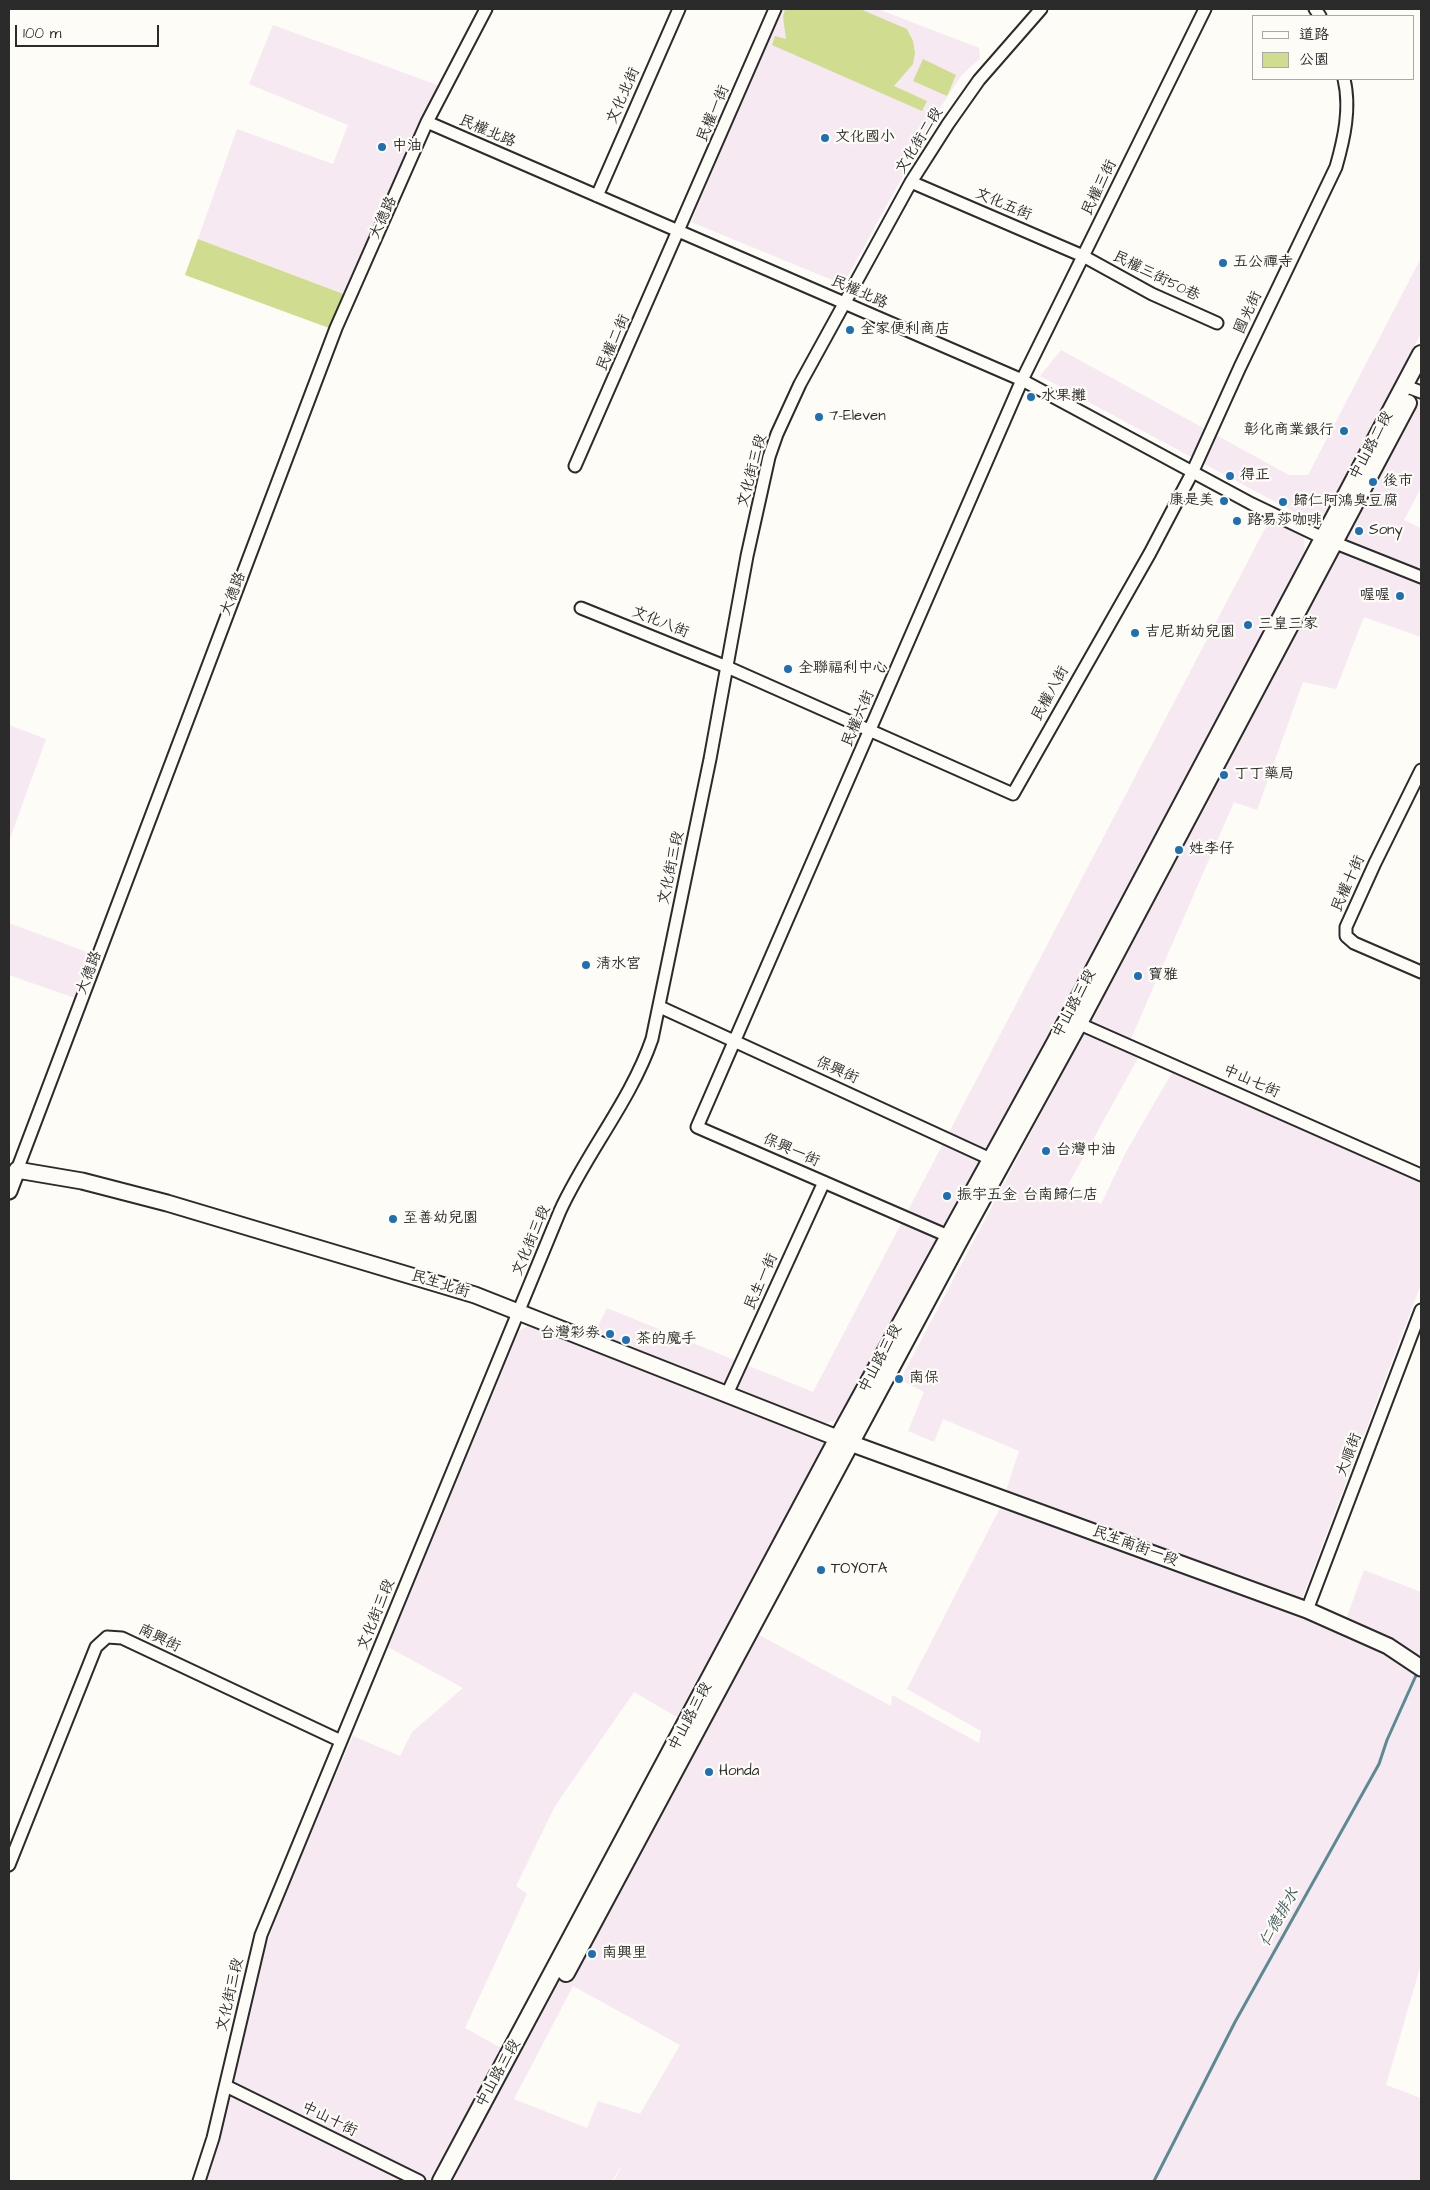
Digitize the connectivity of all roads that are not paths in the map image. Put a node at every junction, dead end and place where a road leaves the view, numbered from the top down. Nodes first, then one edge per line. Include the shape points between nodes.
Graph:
1 (486, 9) edge
2 (679, 9) edge
3 (775, 9) edge
4 (1041, 9) edge
5 (1205, 9) edge
6 (1344, 80) edge
7 (427, 122) junction
8 (911, 182) junction
9 (597, 196) junction
10 (679, 231) junction
11 (1083, 256) junction
12 (845, 303) junction
13 (1216, 323) dead end
14 (1421, 354) edge
15 (1022, 380) junction
16 (1415, 386) edge
17 (575, 466) dead end
18 (1192, 473) junction
19 (1328, 540) junction
20 (1421, 577) edge
21 (581, 608) dead end
22 (727, 667) junction
23 (870, 731) junction
24 (1421, 770) edge
25 (1421, 972) edge
26 (660, 1007) junction
27 (1074, 1021) junction
28 (736, 1041) junction
29 (996, 1162) junction
30 (17, 1170) junction
31 (1421, 1175) edge
32 (824, 1182) junction
33 (9, 1191) edge
34 (953, 1239) junction
35 (1421, 1310) edge
36 (518, 1311) junction
37 (727, 1394) junction
38 (844, 1440) junction
39 (1307, 1610) junction
40 (1418, 1665) edge
41 (341, 1741) junction
42 (9, 1865) edge
43 (226, 2086) junction
44 (199, 2181) edge
45 (419, 2181) edge
46 (441, 2181) edge
47 (454, 2181) edge

1 - 7 street, 大德路
2 - 9 street, 文化北街
3 - 10 street, 民權一街
4 - 8 street, 文化街二段 via 979,80
5 - 11 street, 民權三街
6 - 18 street, 國光街 via 1346,117 1336,168
7 - 9 street, 民權北路
7 - 30 street, 大德路 via 336,328
8 - 11 street, 文化五街
8 - 12 street, 文化街二段
9 - 10 street, 民權北路
10 - 12 street, 民權北路
10 - 17 street, 民權二街
11 - 13 street, 民權三街50巷 via 1152,294
11 - 15 street, 民權三街
12 - 15 street, 民權北路
12 - 22 street, 文化街三段 via 800,384 769,457
14 - 16 main road, 中山路二段
15 - 18 street, 民權北路
15 - 23 street, 民權六街
16 - 19 main road, 中山路二段
18 - 19 street, 民權北路
18 - 23 street, 民權八街 via 1012,794
19 - 20 street, 民權北路
19 - 27 main road, 中山路三段
21 - 22 street, 文化八街
22 - 23 street, 文化八街
22 - 26 street, 文化街三段
23 - 28 street, 民權六街
24 - 25 street, 民權十街 via 1346,927 1346,936 1354,943
26 - 28 street, 保興街
26 - 36 street, 文化街三段 via 647,1054 571,1188
27 - 29 main road, 中山路三段
27 - 31 street, 中山七街
28 - 29 street, 保興街
28 - 32 street, 保興一街 via 697,1127
29 - 34 main road, 中山路三段
30 - 33 street, 大德路
30 - 36 street, 民生北街 via 82,1181 167,1202
32 - 34 street, 保興一街
32 - 37 street, 民生一街
34 - 38 main road, 中山路三段
35 - 39 street, 大順街
36 - 37 street, 民生北街
36 - 41 street, 文化街三段
37 - 38 street, 民生北街
38 - 39 street, 民生南街一段
38 - 46 main road, 中山路三段
38 - 47 main road, 中山路三段 via 756,1622
39 - 40 street, 民生南街一段 via 1388,1646
41 - 42 street, 南興街 via 122,1638 107,1638 96,1647
41 - 43 street, 文化街三段 via 261,1935
43 - 44 street, 文化街三段
43 - 45 street, 中山十街

